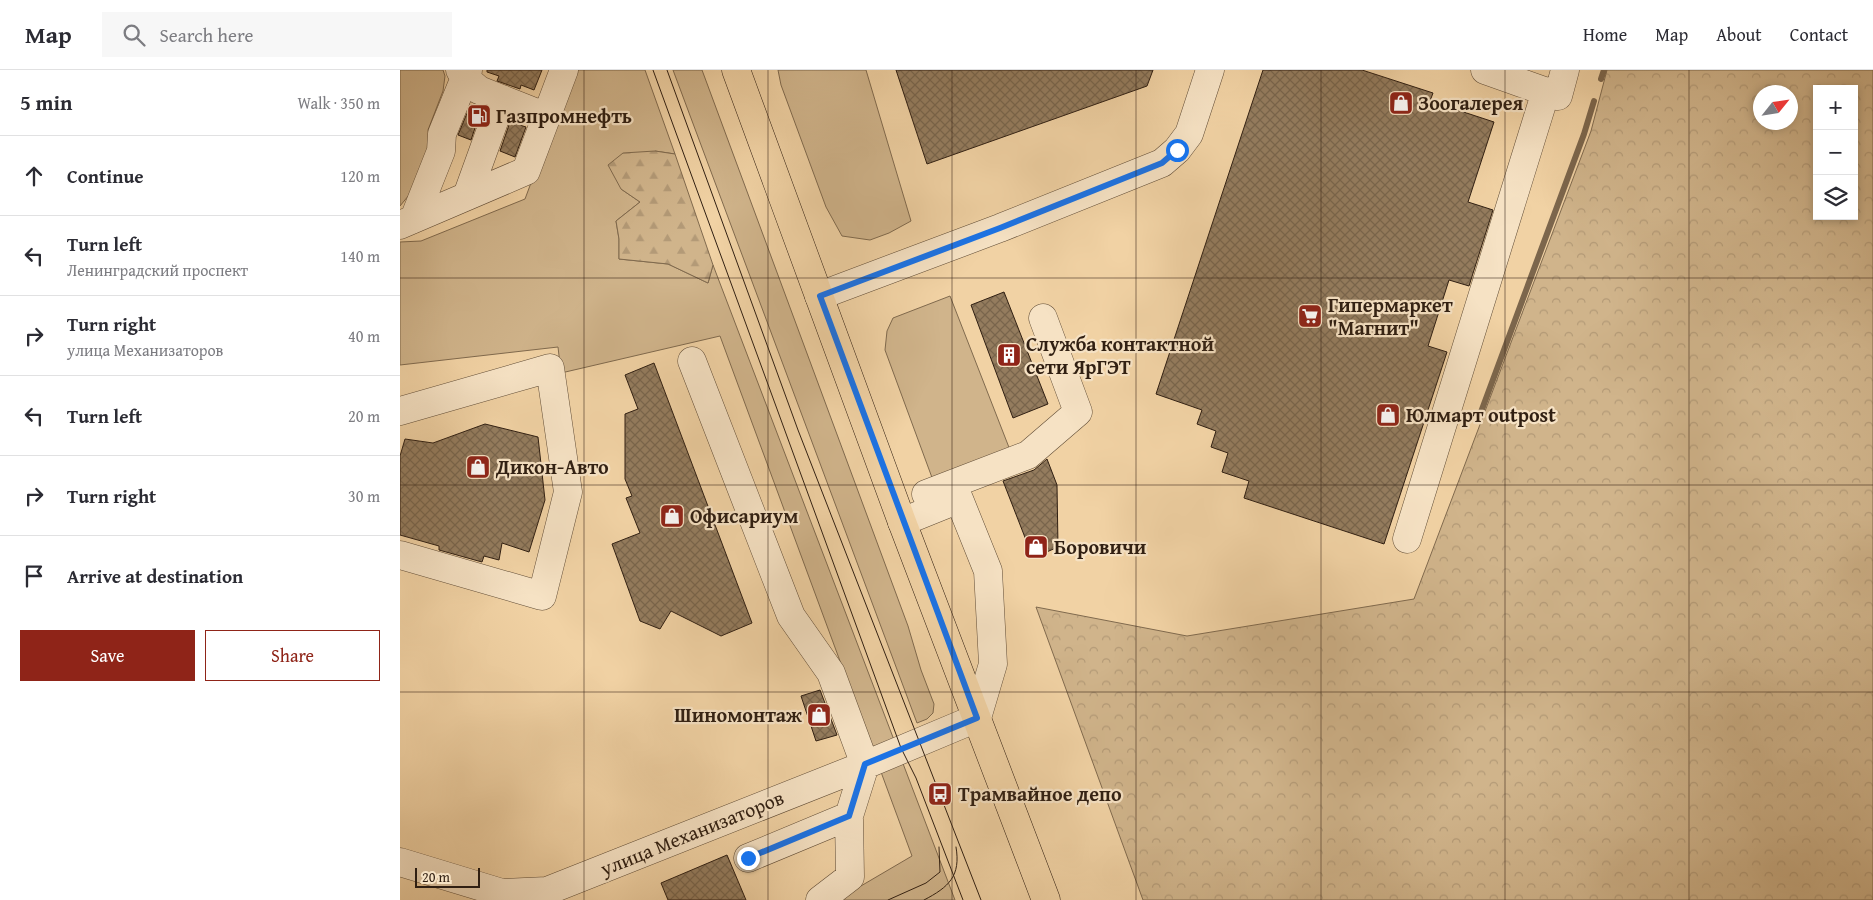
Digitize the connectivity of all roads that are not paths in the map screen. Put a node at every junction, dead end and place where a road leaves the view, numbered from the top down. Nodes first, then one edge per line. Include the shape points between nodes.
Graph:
1 (564, 70) edge
2 (736, 70) edge
3 (1210, 70) edge
4 (1485, 70) edge
5 (1565, 70) edge
6 (464, 73) edge
7 (1546, 91) junction
8 (502, 99) junction
9 (546, 117) junction
10 (467, 196) junction
11 (407, 222) edge
12 (820, 296) junction
13 (1043, 318) dead end
14 (692, 361) dead end
15 (400, 411) edge
16 (899, 513) junction
17 (1407, 539) dead end
18 (400, 555) edge
19 (977, 718) junction
20 (865, 764) junction
21 (849, 816) junction
22 (748, 858) dead end
23 (400, 862) edge
24 (820, 900) edge
25 (1046, 900) edge

1 - 9 street
2 - 12 main road
3 - 12 street via 1189,134 1162,163
4 - 7 street
5 - 7 street via 1558,96
6 - 8 street via 479,90
6 - 11 street via 442,134 442,151
7 - 17 street
8 - 9 street
8 - 10 street
9 - 10 street via 526,171
10 - 11 street
12 - 16 main road
13 - 16 street via 1078,412 1028,455
14 - 20 street via 792,616 831,673
15 - 18 street via 550,368 568,492 542,596
16 - 19 main road
16 - 19 street via 959,500 988,571 993,664
19 - 20 street, улица Механизаторов
19 - 25 main road
20 - 21 street
20 - 23 street, улица Механизаторов via 547,891 502,892
21 - 22 street
21 - 24 street via 850,877

